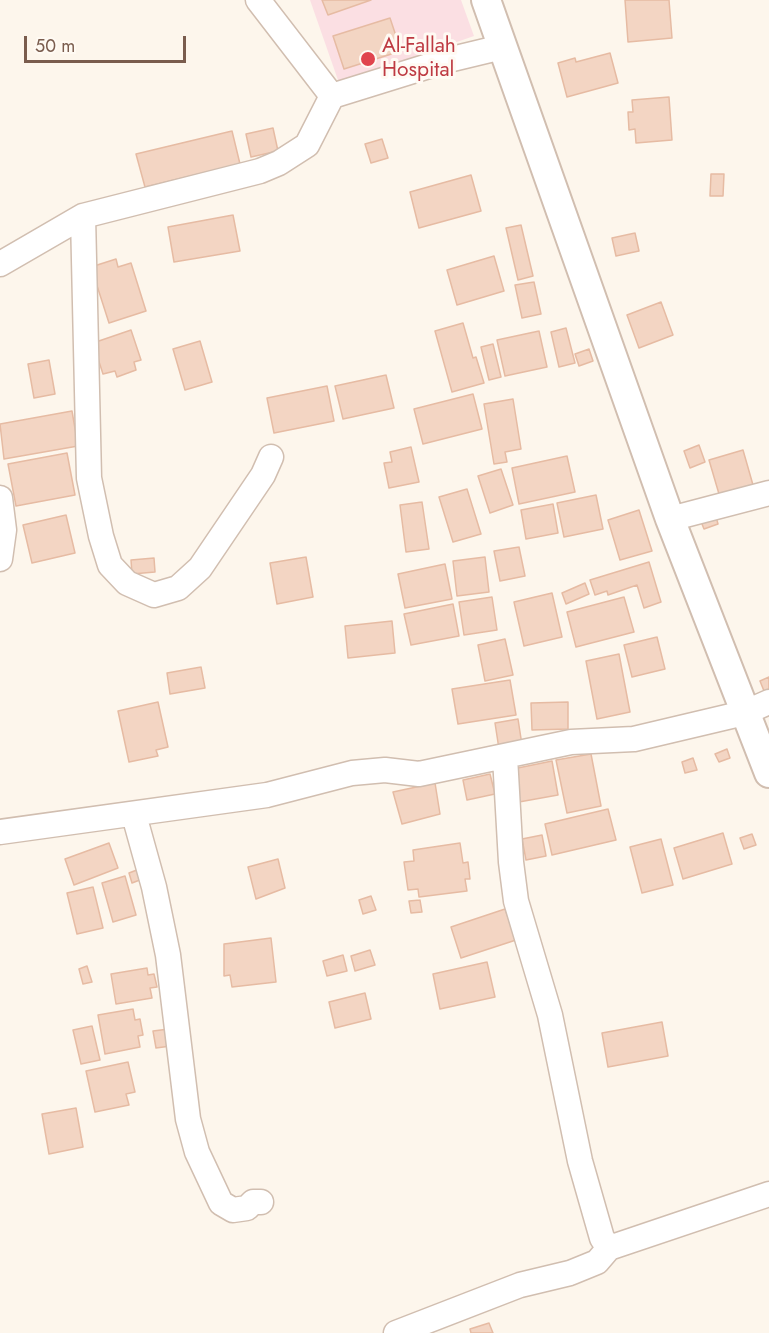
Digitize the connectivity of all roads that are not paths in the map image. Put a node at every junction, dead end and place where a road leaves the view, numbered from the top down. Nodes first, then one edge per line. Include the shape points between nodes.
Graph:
1 (258, 0) edge
2 (486, 0) edge
3 (502, 47) junction
4 (332, 96) junction
5 (83, 216) junction
6 (0, 264) edge
7 (271, 457) dead end
8 (769, 493) edge
9 (0, 498) edge
10 (670, 519) junction
11 (0, 559) edge
12 (758, 718) edge
13 (505, 757) junction
14 (769, 773) edge
15 (134, 815) junction
16 (0, 832) edge
17 (769, 1194) edge
18 (261, 1202) dead end
19 (609, 1248) junction
20 (396, 1333) edge

1 - 4 street
2 - 3 street
3 - 4 street
3 - 10 street
4 - 5 street via 307,145 279,163
5 - 6 street
5 - 7 street via 89,478 110,565 127,583 154,595 178,588 200,568
8 - 10 street
9 - 11 street via 4,530
10 - 12 street
12 - 13 street via 634,739 571,742
12 - 14 street
13 - 15 street via 419,774 352,773 267,795
13 - 19 street via 516,901 550,1015 580,1161 602,1238
15 - 16 street
15 - 18 street via 166,944 188,1119 197,1152 221,1203 233,1210
17 - 19 street
19 - 20 street via 597,1262 570,1273 520,1285

